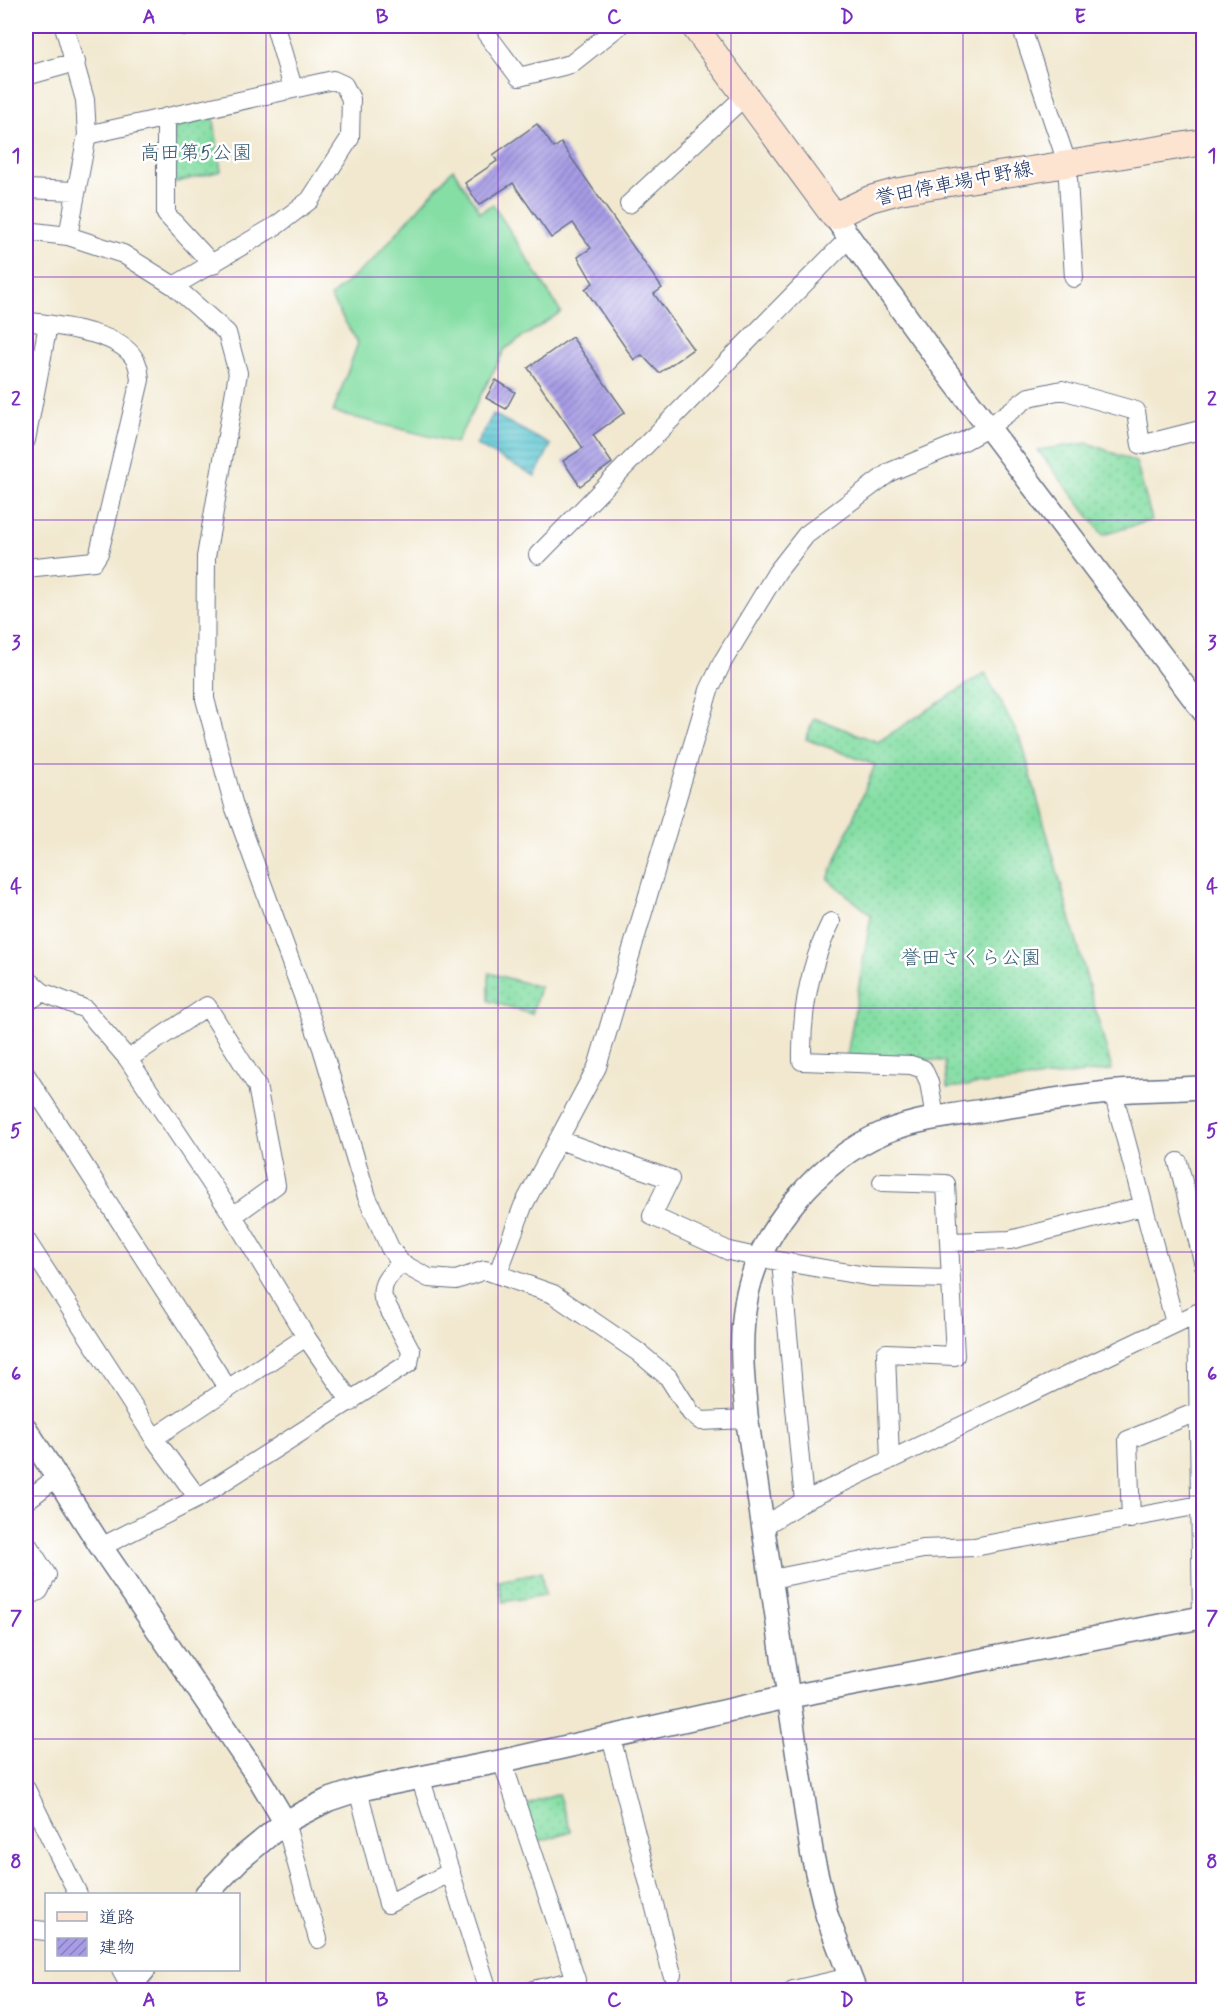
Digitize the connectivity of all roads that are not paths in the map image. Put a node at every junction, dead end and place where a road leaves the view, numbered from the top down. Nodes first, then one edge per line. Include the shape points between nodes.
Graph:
1 (64, 26) edge
2 (275, 26) edge
3 (619, 26) edge
4 (694, 26) edge
5 (1021, 26) edge
6 (486, 33) dead end
7 (76, 62) junction
8 (26, 76) edge
9 (293, 88) junction
10 (746, 96) junction
11 (166, 117) junction
12 (87, 135) junction
13 (1203, 142) edge
14 (1066, 163) junction
15 (26, 189) edge
16 (75, 191) junction
17 (629, 204) dead end
18 (834, 216) junction
19 (26, 231) edge
20 (68, 236) junction
21 (850, 237) junction
22 (213, 264) junction
23 (1074, 278) dead end
24 (174, 286) junction
25 (26, 321) edge
26 (48, 325) junction
27 (989, 427) junction
28 (1203, 429) edge
29 (26, 440) edge
30 (538, 555) dead end
31 (26, 568) edge
32 (1203, 712) edge
33 (831, 922) dead end
34 (26, 978) edge
35 (42, 992) junction
36 (26, 1003) edge
37 (128, 1059) junction
38 (26, 1074) edge
39 (1203, 1087) edge
40 (1113, 1092) junction
41 (935, 1118) junction
42 (559, 1140) junction
43 (1178, 1162) dead end
44 (882, 1182) dead end
45 (1143, 1206) junction
46 (232, 1216) junction
47 (26, 1240) edge
48 (950, 1242) junction
49 (771, 1260) junction
50 (401, 1263) junction
51 (1203, 1265) edge
52 (498, 1273) junction
53 (949, 1279) junction
54 (1200, 1311) edge
55 (1175, 1323) junction
56 (306, 1337) junction
57 (228, 1389) junction
58 (351, 1402) junction
59 (1199, 1411) junction
60 (747, 1419) junction
61 (26, 1429) edge
62 (154, 1438) junction
63 (890, 1460) junction
64 (57, 1478) junction
65 (198, 1498) junction
66 (26, 1501) edge
67 (804, 1501) junction
68 (1200, 1504) junction
69 (1131, 1519) junction
70 (764, 1526) junction
71 (26, 1542) edge
72 (102, 1547) junction
73 (772, 1579) junction
74 (26, 1597) edge
75 (1203, 1617) edge
76 (788, 1697) junction
77 (611, 1737) junction
78 (502, 1761) junction
79 (420, 1777) junction
80 (26, 1789) edge
81 (358, 1790) junction
82 (285, 1822) junction
83 (451, 1872) junction
84 (78, 1893) edge
85 (207, 1893) edge
86 (26, 1929) edge
87 (45, 1931) edge
88 (318, 1939) dead end
89 (672, 1974) dead end
90 (853, 1984) edge
91 (488, 1990) edge
92 (533, 1990) edge
93 (793, 1990) edge

1 - 7 street
2 - 9 street
3 - 6 street via 571,64 519,77
4 - 10 main road
5 - 14 street
7 - 8 street
7 - 12 street via 85,100
9 - 11 street
9 - 22 street via 333,80 344,85 351,99 350,138 310,200
10 - 17 street
10 - 18 main road
11 - 12 street
11 - 22 street via 166,214
12 - 16 street
13 - 14 main road, 誉田停車場中野線
14 - 18 main road, 誉田停車場中野線 via 898,191
14 - 23 street
15 - 16 street
16 - 20 street
18 - 21 street
19 - 20 street
20 - 24 street via 123,254
21 - 27 street
21 - 30 street
22 - 24 street
24 - 50 street via 227,333 238,373 206,557 205,699 234,806 322,1048 367,1197 379,1229
25 - 26 street
26 - 29 street
26 - 31 street via 106,337 123,346 134,357 140,380 99,553 94,561 82,564
27 - 28 street via 1029,397 1062,390 1136,411 1141,445
27 - 32 street
27 - 42 street via 890,472 806,535 777,572 723,661 709,690 597,1067
33 - 41 street via 819,944 807,990 801,1023 802,1061 911,1065 923,1069
34 - 35 street
35 - 36 street
35 - 37 street via 86,1009
37 - 46 street
37 - 46 street via 207,1006 257,1086 276,1185
38 - 57 street
39 - 40 street
40 - 41 street
40 - 45 street
41 - 49 street via 886,1131 851,1149 822,1172 776,1227
42 - 49 street via 670,1179 652,1216 729,1251
42 - 52 street via 523,1206
43 - 51 street
44 - 48 street via 946,1184
45 - 48 street via 1010,1240
45 - 55 street
46 - 56 street
47 - 62 street
48 - 53 street
49 - 53 street via 872,1277
49 - 60 street via 746,1299 742,1372
49 - 67 street
50 - 52 street via 429,1278 456,1280 485,1270
50 - 58 street via 382,1291 411,1358
52 - 60 street via 554,1294 638,1352 668,1377 690,1413 701,1421
53 - 63 street via 955,1356 886,1353
54 - 55 street
54 - 59 street
55 - 63 street
56 - 57 street
56 - 58 street
57 - 62 street
58 - 65 street
59 - 68 street
59 - 69 street via 1128,1440
60 - 70 street
61 - 64 street
62 - 65 street
63 - 67 street
64 - 66 street
64 - 72 street
65 - 72 street
67 - 70 street
68 - 69 street
68 - 75 street
69 - 73 street via 974,1547 923,1549
70 - 73 street
71 - 74 street via 47,1575 39,1591
72 - 82 street
73 - 76 street
75 - 76 street
76 - 77 street
76 - 90 street via 812,1854 827,1916
77 - 78 street
77 - 89 street
78 - 79 street
78 - 92 street via 576,1980
79 - 81 street
79 - 83 street
80 - 84 street
81 - 82 street
81 - 83 street via 388,1904
82 - 85 street via 238,1860
82 - 88 street
83 - 91 street
86 - 87 street
90 - 93 street

